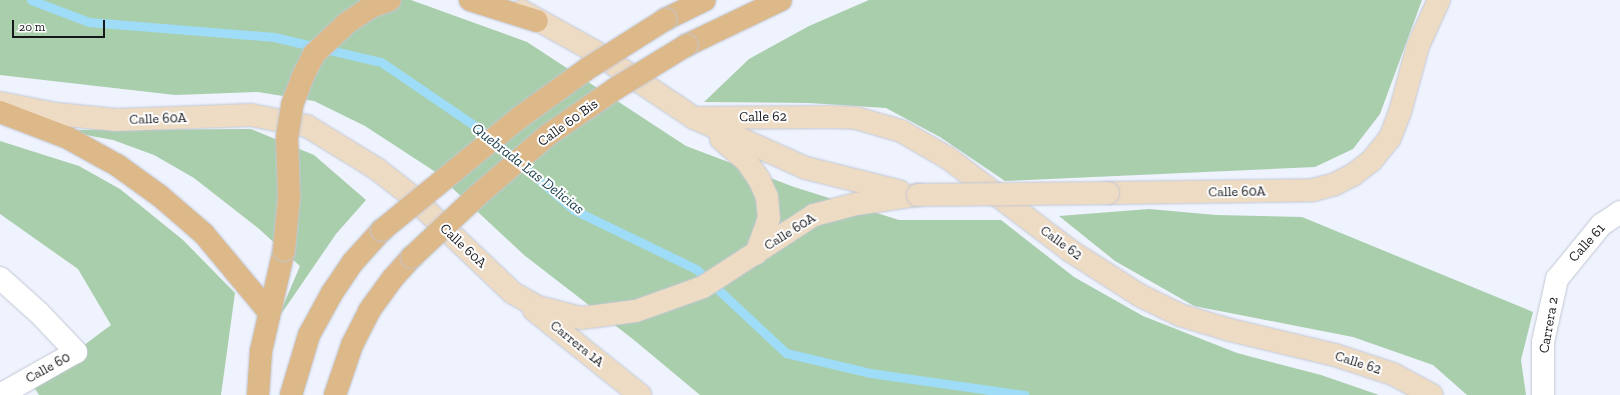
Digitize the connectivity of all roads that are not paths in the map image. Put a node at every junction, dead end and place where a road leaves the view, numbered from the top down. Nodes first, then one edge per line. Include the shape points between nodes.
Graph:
1 (390, 0) edge
2 (470, 0) edge
3 (504, 0) edge
4 (705, 0) edge
5 (781, 0) edge
6 (1439, 0) edge
7 (537, 21) junction
8 (0, 103) edge
9 (0, 112) edge
10 (694, 118) junction
11 (718, 133) junction
12 (918, 195) junction
13 (1620, 212) edge
14 (756, 254) junction
15 (0, 278) edge
16 (1557, 279) joint
17 (513, 293) junction
18 (269, 312) junction
19 (0, 395) edge
20 (258, 395) edge
21 (291, 395) edge
22 (335, 395) edge
23 (640, 395) edge
24 (1432, 395) edge
25 (1543, 395) edge

1 - 18 main road, bridge via 371,7 347,23 314,54 303,76 292,105 287,138 289,197 284,250
2 - 7 main road
3 - 7 street
4 - 21 main road, bridge via 666,19 587,69 519,118 382,230 353,262 328,300 309,335
5 - 22 main road, Calle 60 Bis, bridge via 687,45 615,89 548,135 478,195 392,278 369,311 352,345
6 - 12 street, Calle 60A, bridge via 1418,46 1390,138 1372,160 1334,184 1313,190
7 - 10 street via 594,51
8 - 17 street, Calle 60A via 56,114 117,120 251,115 307,126 377,169 410,196
9 - 18 main road via 68,138 117,165 160,196 204,234
10 - 11 street
10 - 24 street, Calle 62 via 856,118 901,131 948,158 1069,250 1139,295 1180,315 1230,330 1335,355 1393,374
11 - 12 street, Calle 60A via 806,168
11 - 14 street via 747,162 767,197 769,218
12 - 14 street, Calle 60A via 856,204 814,215
13 - 16 street, Calle 61 via 1601,225
14 - 17 street, Calle 60A via 703,287 636,311 581,318 545,309
15 - 19 street, Calle 60 via 39,313 76,352
16 - 25 street, Carrera 2 via 1543,342
17 - 23 street, Carrera 1A
18 - 20 main road via 261,351

